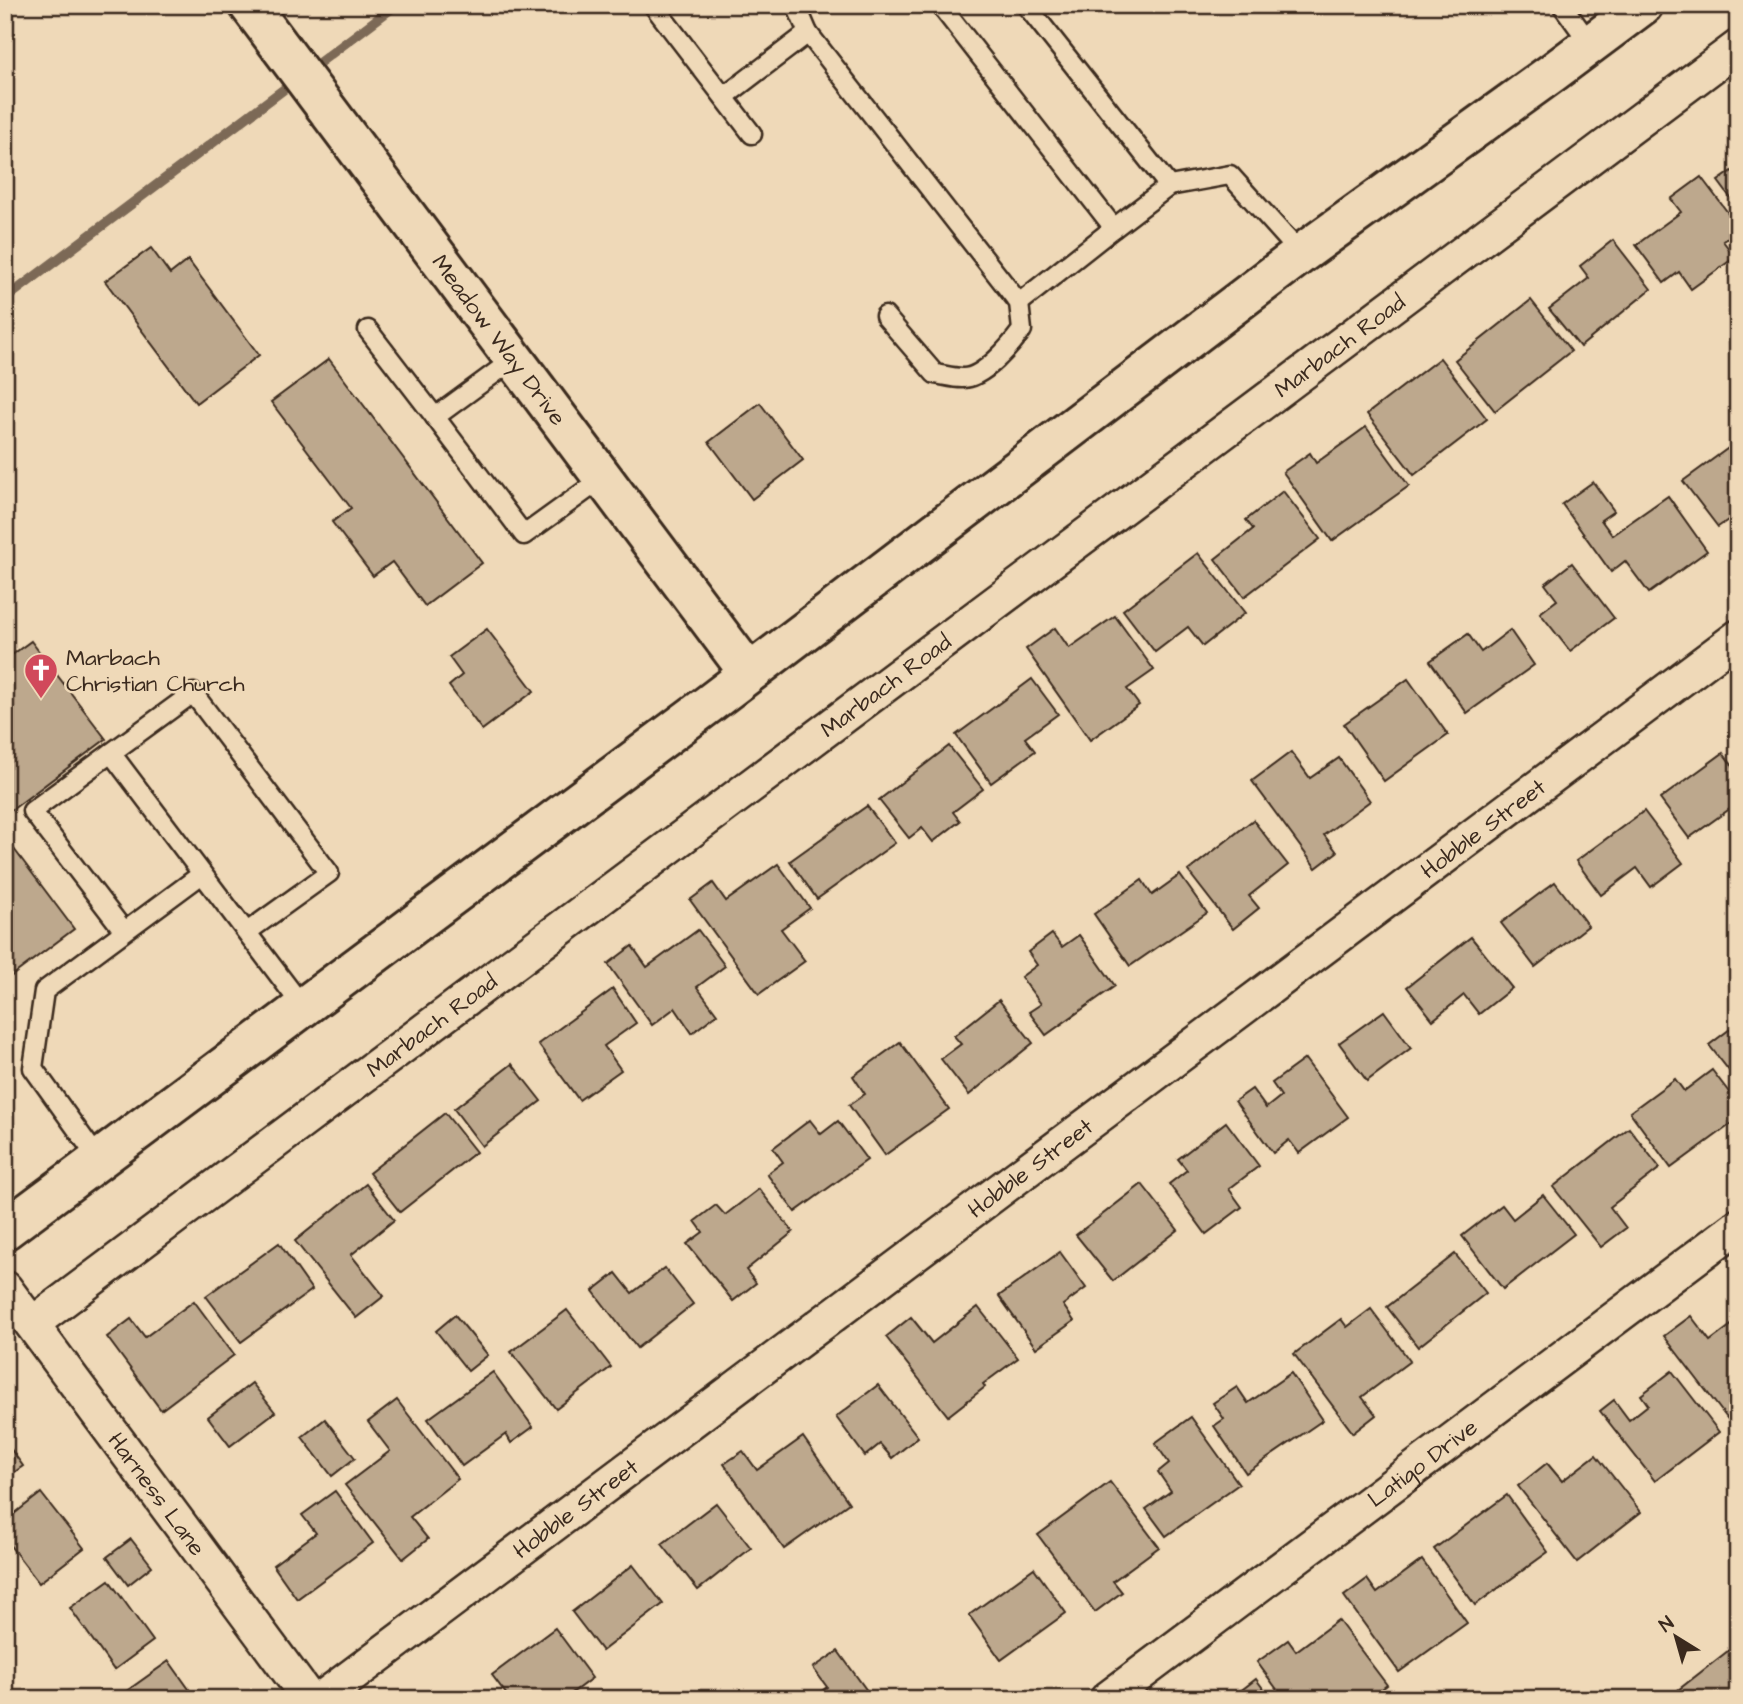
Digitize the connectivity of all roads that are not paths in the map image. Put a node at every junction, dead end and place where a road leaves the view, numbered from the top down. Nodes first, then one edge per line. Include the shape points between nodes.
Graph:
1 (653, 5) edge
2 (796, 5) edge
3 (940, 5) edge
4 (1026, 5) edge
5 (1562, 5) edge
6 (1643, 5) edge
7 (255, 13) edge
8 (808, 33) junction
9 (1591, 45) junction
10 (1738, 47) edge
11 (724, 97) junction
12 (752, 134) dead end
13 (1169, 186) junction
14 (1114, 228) junction
15 (1301, 254) junction
16 (1019, 303) junction
17 (885, 316) dead end
18 (368, 330) dead end
19 (514, 359) junction
20 (435, 417) junction
21 (603, 478) junction
22 (1738, 638) edge
23 (749, 673) junction
24 (111, 753) junction
25 (202, 874) junction
26 (124, 931) junction
27 (247, 932) junction
28 (303, 1007) junction
29 (99, 1160) junction
30 (1738, 1226) edge
31 (5, 1230) edge
32 (5, 1288) edge
33 (32, 1324) junction
34 (309, 1699) edge
35 (321, 1699) edge
36 (1107, 1699) edge

1 - 11 lane
2 - 8 lane
3 - 14 lane
4 - 13 lane
5 - 9 lane
6 - 9 main road
7 - 19 main road, Meadow Way Drive
8 - 11 lane
8 - 16 lane
9 - 15 main road
10 - 33 street, Marbach Road
11 - 12 lane
13 - 14 lane
13 - 15 lane via 1230,176
14 - 16 lane
15 - 23 main road
16 - 17 lane via 1022,330 1007,351 965,379 934,374
18 - 20 lane
19 - 20 lane
19 - 21 main road, Meadow Way Drive
20 - 21 lane via 524,535
21 - 23 main road, Meadow Way Drive
22 - 35 street, Hobble Street
23 - 28 main road
24 - 25 lane
24 - 26 lane via 32,811
24 - 27 lane via 193,693 201,703 329,873
25 - 26 lane
25 - 27 lane
26 - 29 lane via 44,991 33,1068
27 - 28 lane
28 - 29 main road
29 - 31 main road
30 - 36 street, Latigo Drive
32 - 33 street, Harness Lane
33 - 34 street, Harness Lane

